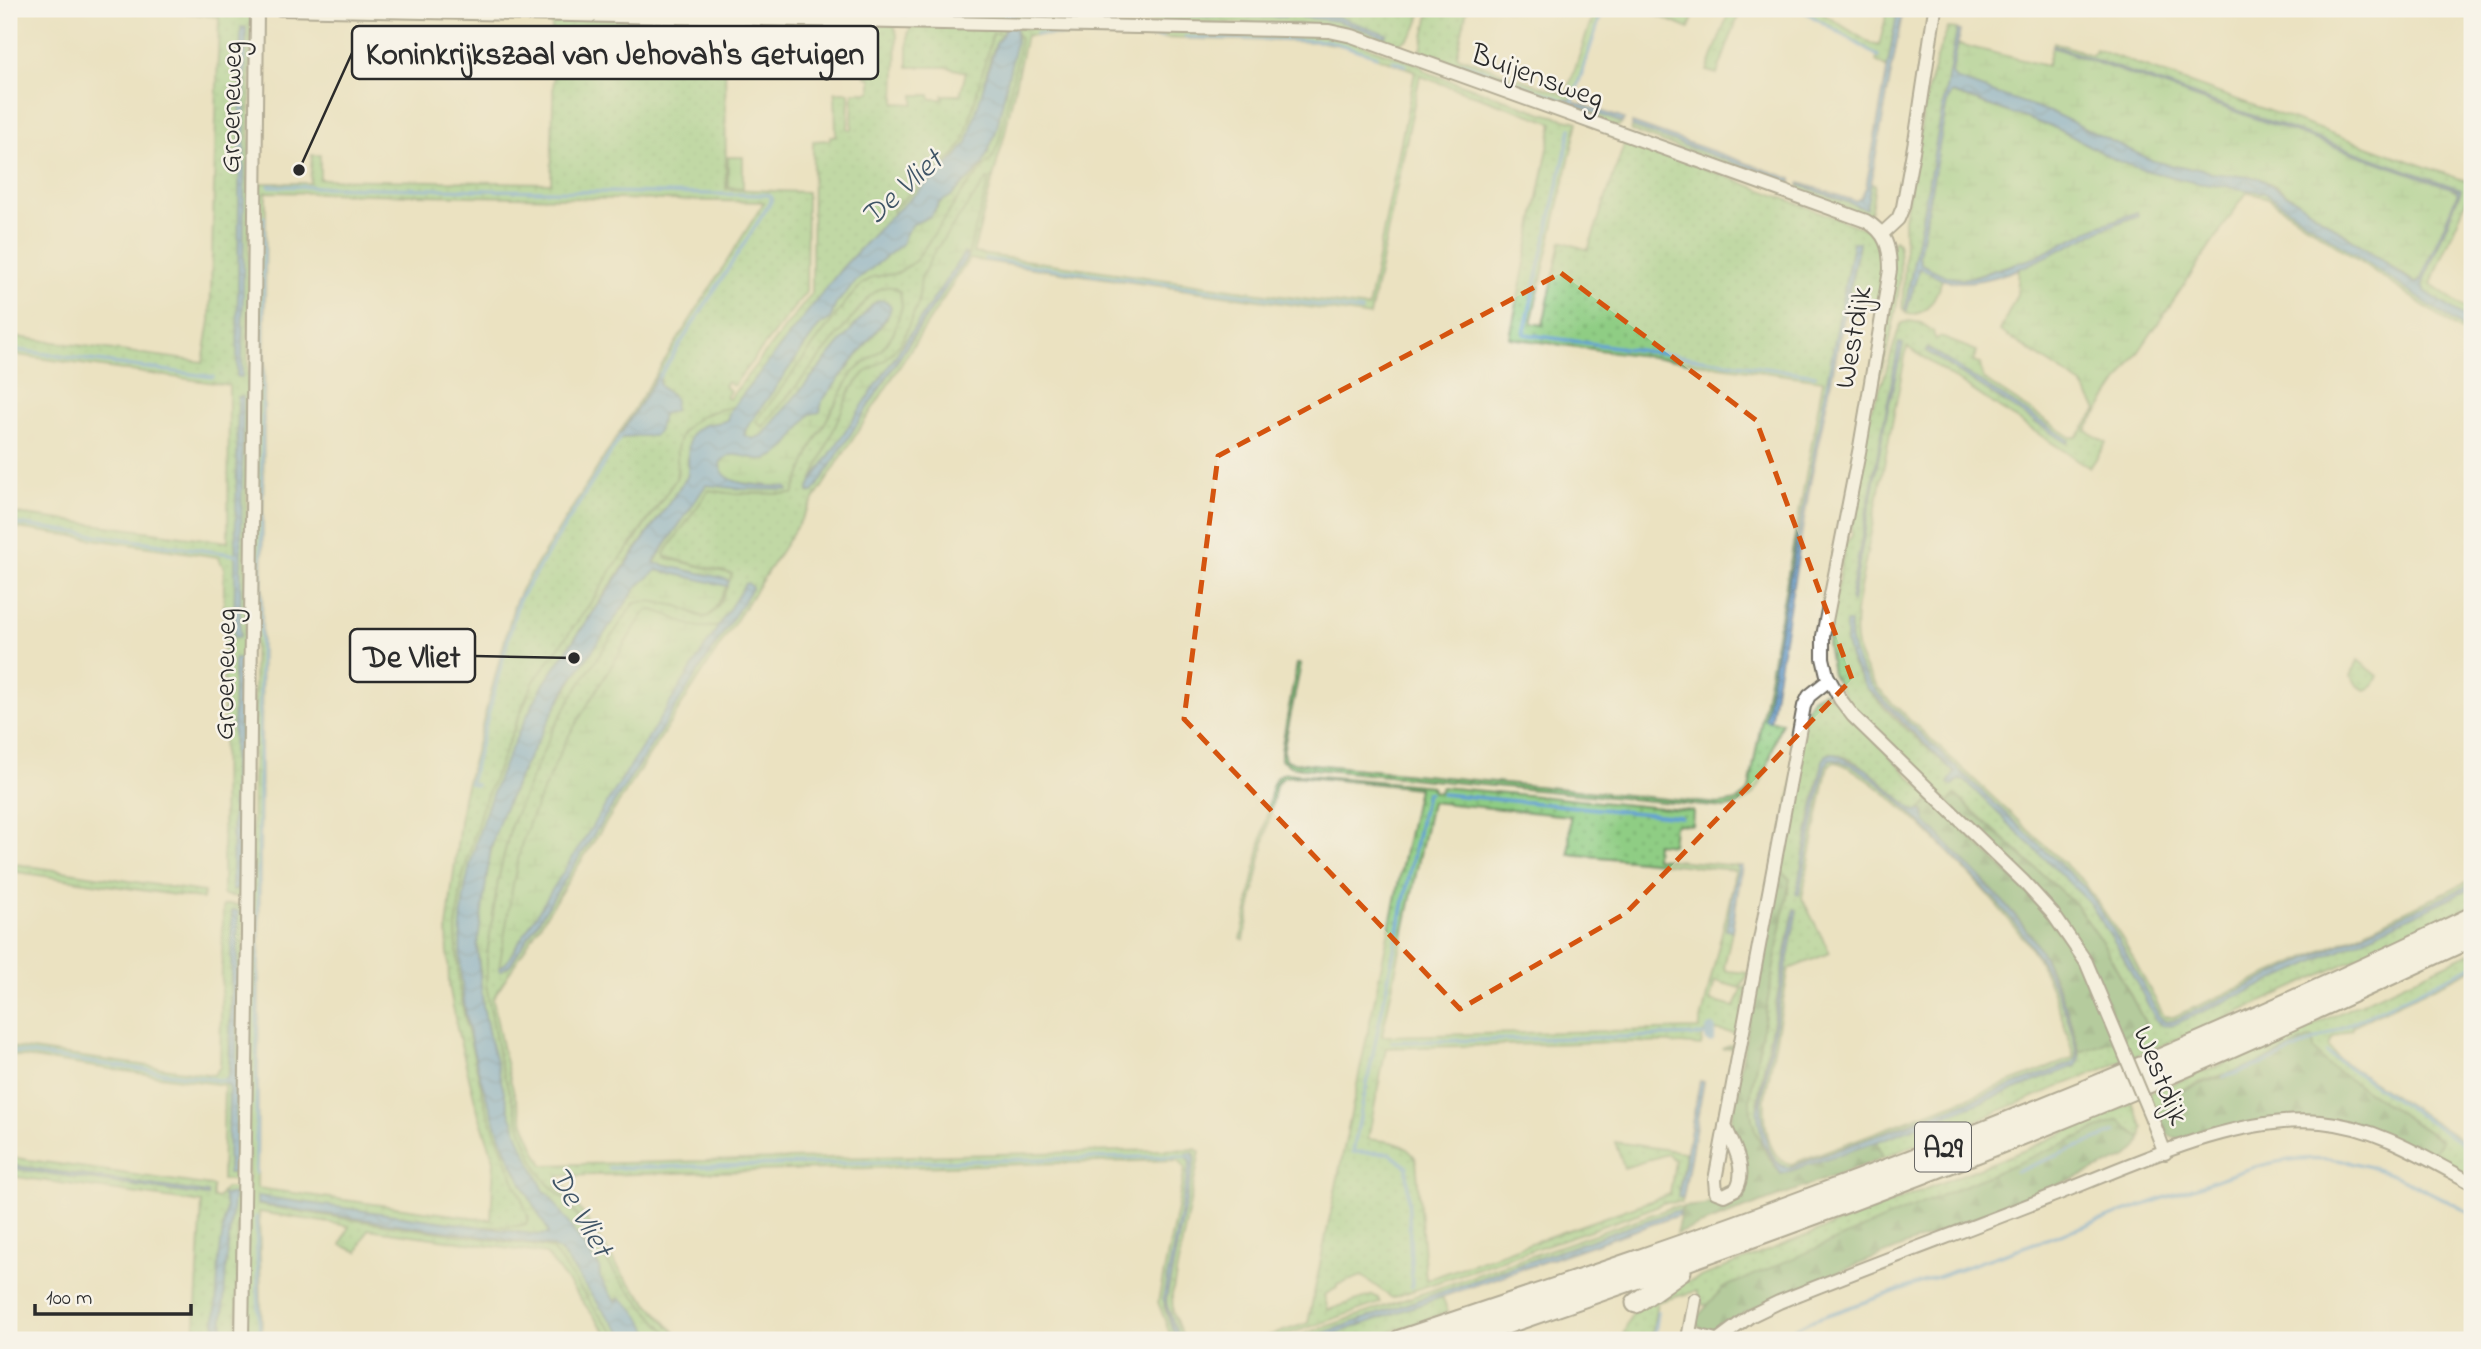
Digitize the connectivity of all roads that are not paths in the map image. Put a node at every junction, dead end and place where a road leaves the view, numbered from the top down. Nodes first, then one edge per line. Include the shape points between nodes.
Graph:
1 (257, 9) edge
2 (280, 9) edge
3 (1935, 9) edge
4 (1883, 233) junction
5 (1829, 680) junction
6 (2472, 917) edge
7 (2472, 937) edge
8 (1725, 1126) junction
9 (2165, 1153) junction
10 (2472, 1183) edge
11 (1705, 1255) junction
12 (1695, 1300) dead end
13 (1636, 1303) dead end
14 (242, 1340) edge
15 (1399, 1340) edge
16 (1459, 1340) edge
17 (1717, 1340) edge

1 - 14 street, Groeneweg
2 - 4 street, Buijensweg via 1336,32 1855,216
3 - 4 street via 1903,207
4 - 5 street, Westdijk via 1889,279 1825,617 1823,652
5 - 8 street via 1804,706
5 - 9 street, Westdijk, bridge via 1853,716 2053,914 2086,962
6 - 15 highway, A29 via 2220,1033 1970,1137 1708,1236
7 - 11 highway, A29 via 2122,1094
8 - 8 street via 1715,1185 1716,1192 1724,1195 1736,1189 1741,1177
9 - 10 street via 2248,1126 2322,1122 2379,1135
9 - 17 street, Westdijk via 1779,1302
11 - 13 highway, A29
11 - 16 highway, A29
12 - 17 street, Westdijk via 1689,1333

